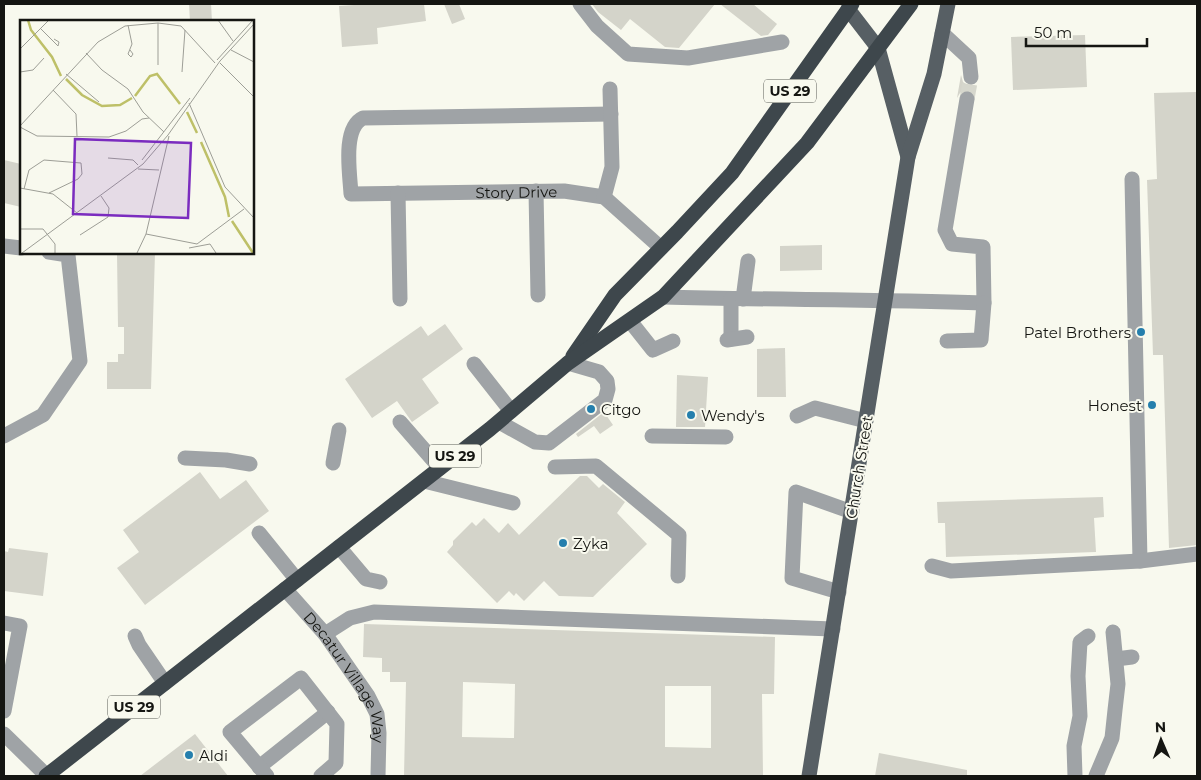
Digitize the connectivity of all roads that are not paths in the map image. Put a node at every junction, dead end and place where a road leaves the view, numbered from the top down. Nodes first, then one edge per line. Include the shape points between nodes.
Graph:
1 (580, 4) edge
2 (911, 4) edge
3 (948, 4) edge
4 (847, 6) edge
5 (942, 32) junction
6 (782, 42) dead end
7 (878, 48) junction
8 (971, 76) tunnel mouth
9 (610, 89) dead end
10 (967, 99) tunnel mouth
11 (611, 114) junction
12 (908, 157) junction
13 (1132, 179) dead end
14 (536, 191) junction
15 (398, 193) junction
16 (604, 197) junction
17 (4, 246) edge
18 (20, 248) edge
19 (661, 248) junction
20 (62, 254) edge
21 (748, 261) dead end
22 (538, 295) dead end
23 (663, 297) junction
24 (400, 299) dead end
25 (737, 299) junction
26 (885, 299) junction
27 (984, 303) junction
28 (630, 321) junction
29 (747, 337) dead end
30 (673, 341) dead end
31 (947, 341) dead end
32 (568, 363) junction
33 (474, 364) dead end
34 (511, 411) junction
35 (797, 416) dead end
36 (866, 421) junction
37 (400, 422) dead end
38 (499, 422) junction
39 (339, 430) dead end
40 (4, 436) edge
41 (652, 436) dead end
42 (726, 437) dead end
43 (184, 458) dead end
44 (333, 463) dead end
45 (250, 464) dead end
46 (555, 467) dead end
47 (440, 468) junction
48 (424, 481) junction
49 (513, 503) dead end
50 (852, 512) junction
51 (259, 534) dead end
52 (339, 547) junction
53 (1197, 554) edge
54 (1140, 561) junction
55 (932, 566) dead end
56 (678, 576) dead end
57 (380, 582) dead end
58 (291, 584) junction
59 (839, 592) junction
60 (4, 623) edge
61 (833, 629) junction
62 (1113, 632) dead end
63 (325, 634) junction
64 (135, 636) dead end
65 (1088, 636) dead end
66 (1132, 657) dead end
67 (1116, 659) junction
68 (165, 683) junction
69 (4, 711) edge
70 (328, 712) junction
71 (4, 734) edge
72 (263, 772) edge
73 (46, 776) edge
74 (321, 776) edge
75 (378, 776) edge
76 (809, 776) edge
77 (1075, 776) edge
78 (1096, 776) edge

1 - 6 street via 597,26 628,54 688,58
2 - 7 highway, US 29
3 - 5 main road, Church Street
4 - 7 main road, Church Street
4 - 19 highway, US 29 via 732,173
5 - 8 street via 969,58
5 - 12 main road, Church Street via 934,74
7 - 12 main road, Church Street
7 - 23 highway, US 29 via 807,143
9 - 11 street
10 - 27 street via 945,230 952,244 982,247
11 - 15 street, Story Drive via 363,118 357,121 349,140 351,194
11 - 16 street via 612,167
12 - 26 main road, Church Street
13 - 54 street
14 - 15 street, Story Drive
14 - 16 street, Story Drive
14 - 22 street
15 - 24 street
16 - 19 street
17 - 18 street
19 - 32 highway, US 29 via 615,295
20 - 40 street via 68,255 80,361 43,415
21 - 25 street
23 - 25 street
23 - 28 highway, US 29
25 - 26 street
25 - 29 street via 729,340
26 - 27 street
26 - 36 main road, Church Street
27 - 31 street via 981,340
28 - 30 street via 653,350
28 - 32 highway, US 29
32 - 34 highway, US 29
32 - 38 street via 599,372 607,381 605,400 549,443 535,442
33 - 34 street
34 - 38 highway, US 29
35 - 36 street via 815,408
36 - 50 main road, Church Street
37 - 47 street
38 - 47 highway, US 29
39 - 44 street
41 - 42 street
43 - 45 street
46 - 56 street via 596,466 679,535
47 - 48 highway, US 29
48 - 49 street
48 - 52 highway, US 29
50 - 59 main road, Church Street
50 - 59 street via 796,492 792,578
51 - 58 street, Decatur Village Way
52 - 57 street via 366,579
52 - 58 highway, US 29
53 - 54 street
54 - 55 street via 951,570
58 - 63 street, Decatur Village Way
58 - 68 highway, US 29
59 - 61 main road, Church Street
60 - 69 street via 20,626
61 - 63 street via 374,612 350,618
61 - 76 main road, Church Street
62 - 67 street
63 - 75 street, Decatur Village Way via 377,714
64 - 68 street
65 - 77 street via 1080,642 1080,716 1074,746
66 - 67 street
67 - 78 street via 1118,684 1112,738
68 - 73 highway, US 29
70 - 72 street
70 - 72 street via 301,678 230,732
70 - 74 street via 337,724 336,763
71 - 73 street

